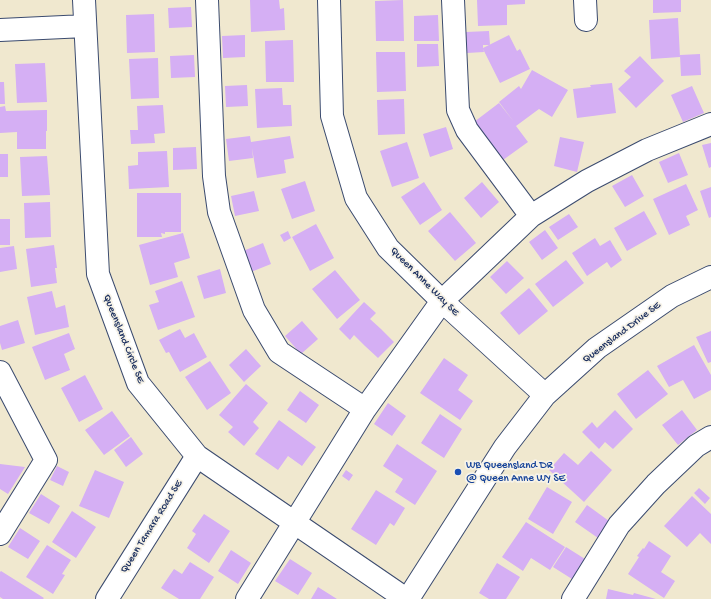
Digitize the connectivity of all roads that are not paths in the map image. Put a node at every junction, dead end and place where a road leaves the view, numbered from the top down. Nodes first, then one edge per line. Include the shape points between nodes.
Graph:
1 (84, 0) edge
2 (207, 0) edge
3 (329, 0) edge
4 (454, 0) edge
5 (85, 26) junction
6 (0, 30) edge
7 (711, 124) edge
8 (531, 216) junction
9 (711, 277) edge
10 (442, 301) junction
11 (0, 372) edge
12 (545, 395) junction
13 (364, 409) junction
14 (711, 437) edge
15 (197, 456) junction
16 (295, 523) junction
17 (0, 534) edge
18 (107, 599) edge
19 (247, 599) edge
20 (407, 599) edge
21 (573, 599) edge

1 - 5 street, Queensland Circle SE
2 - 13 street via 214,176 219,212 254,310 279,352
3 - 10 street, Queen Anne Way SE via 332,116 356,198 388,248
4 - 8 street via 458,110 467,130
5 - 6 street
5 - 15 street, Queensland Circle SE via 98,274 138,383
7 - 8 street via 647,150 588,181
8 - 10 street
9 - 12 street, Queensland Drive SE via 672,296 597,348
10 - 12 street, Queen Anne Way SE
10 - 13 street
11 - 17 street via 46,460
12 - 20 street, Queensland Drive SE via 505,447
13 - 16 street
14 - 21 street via 696,446 656,484 620,525
15 - 16 street, Queensland Circle SE
15 - 18 street, Queen Tamara Road SE
16 - 19 street
16 - 20 street, Queensland Circle SE

